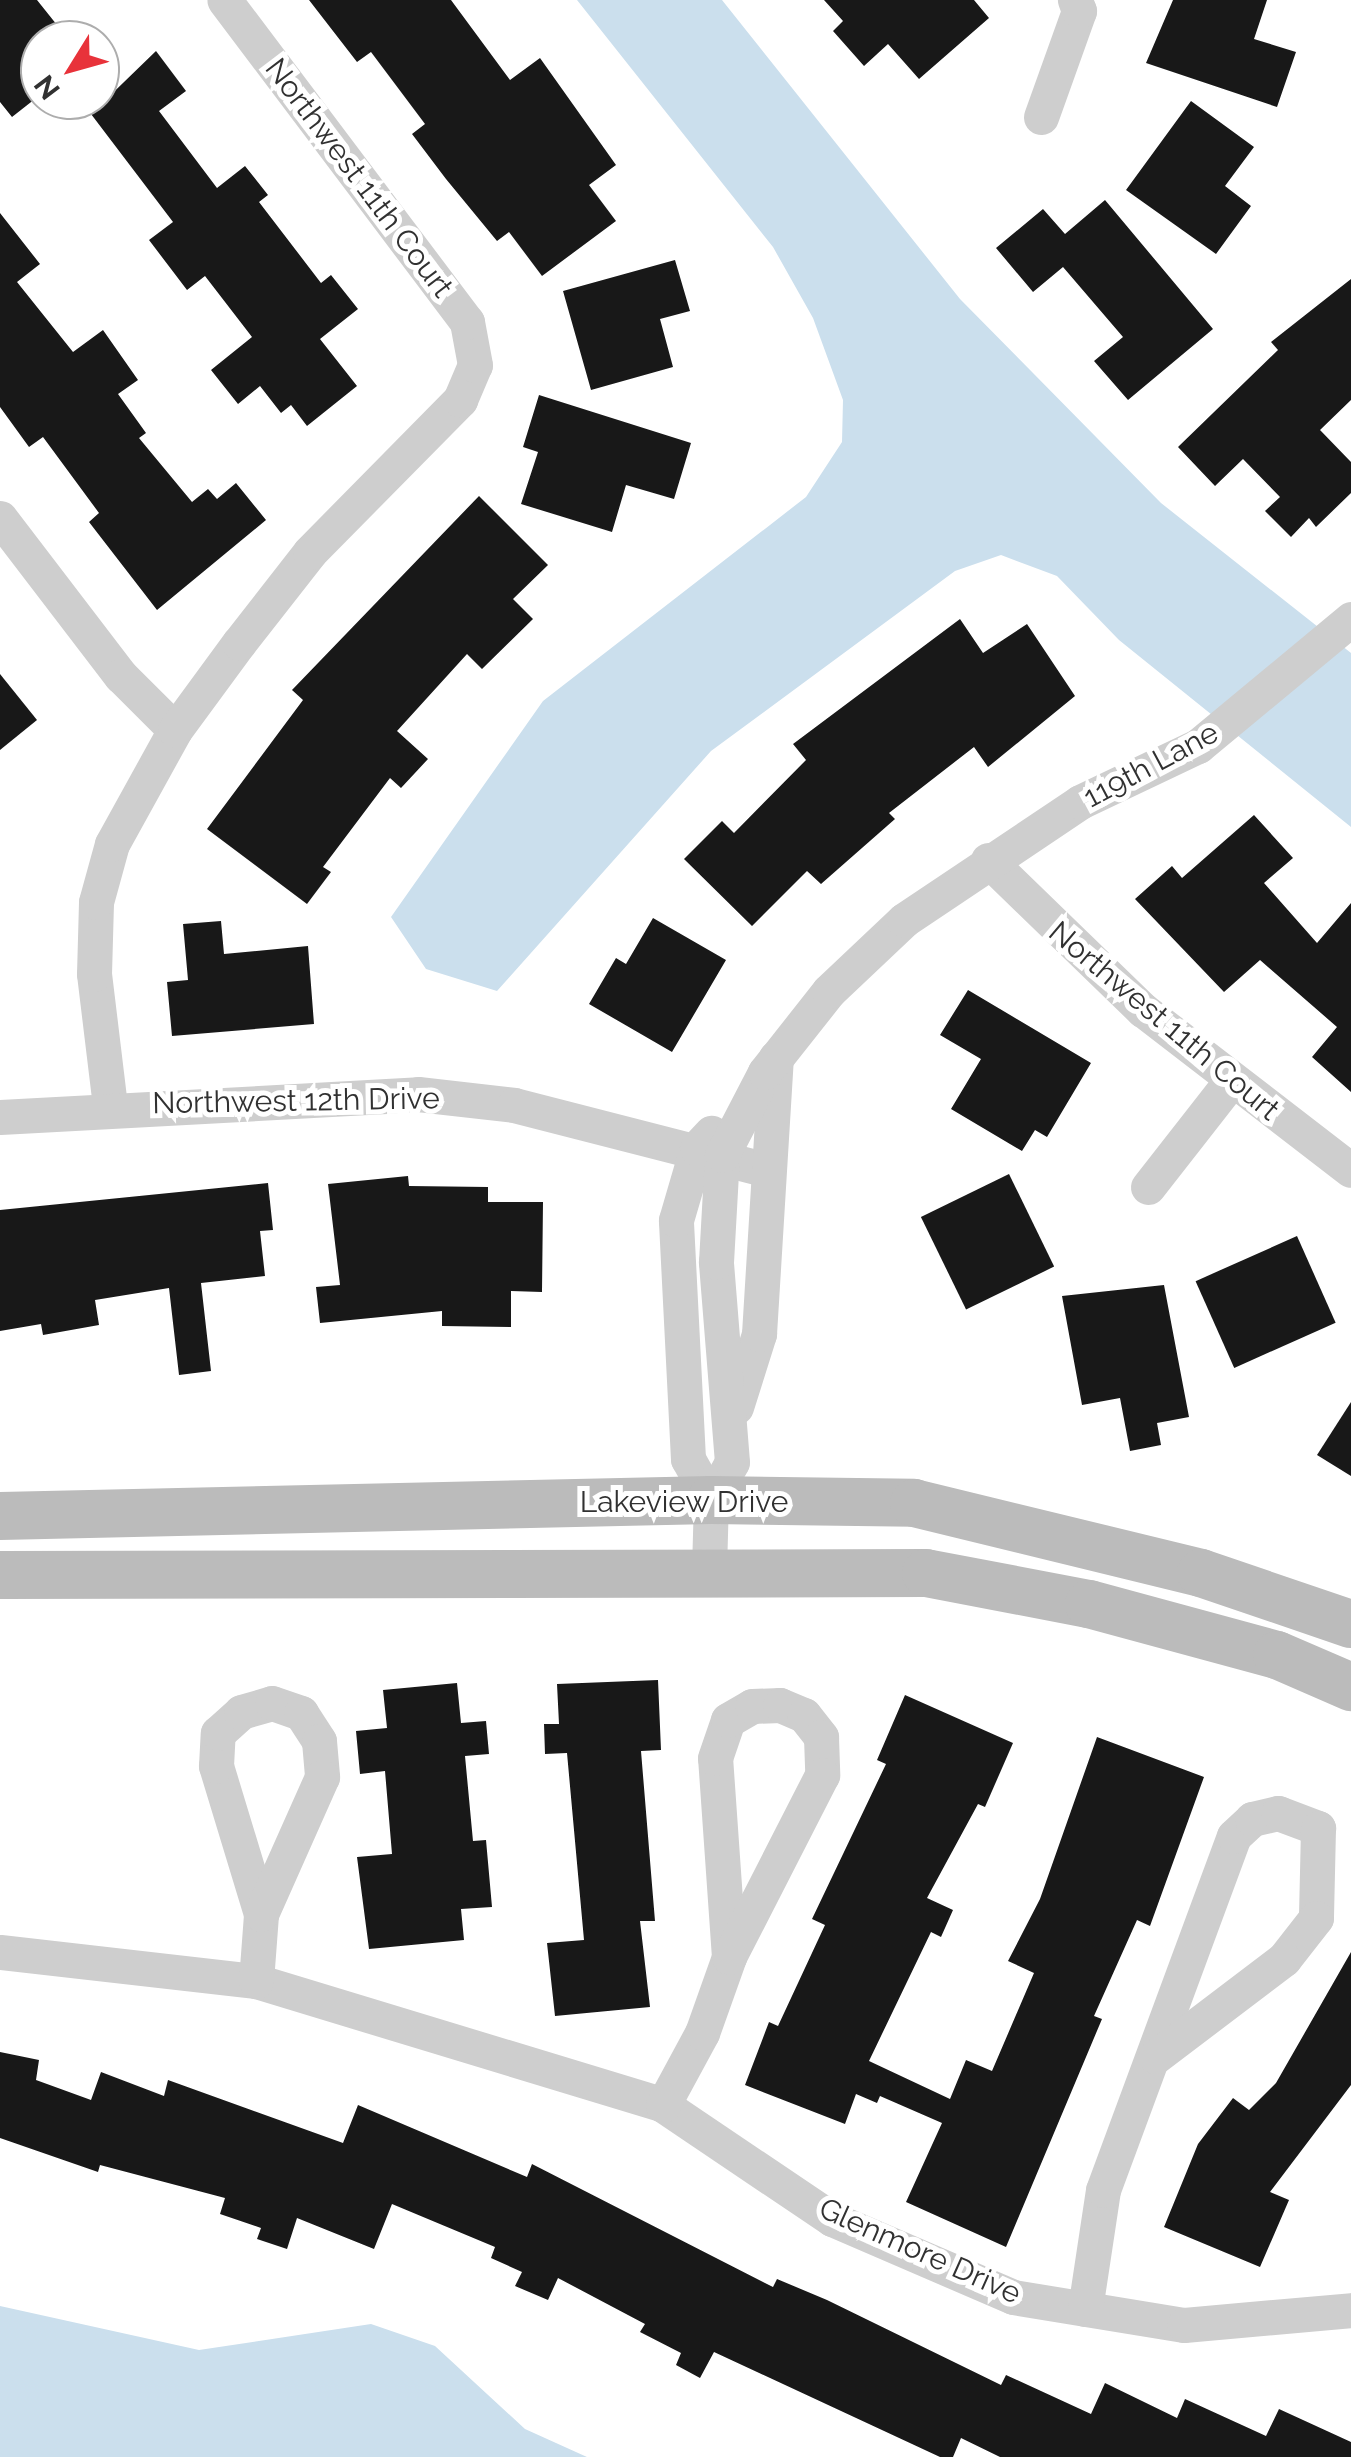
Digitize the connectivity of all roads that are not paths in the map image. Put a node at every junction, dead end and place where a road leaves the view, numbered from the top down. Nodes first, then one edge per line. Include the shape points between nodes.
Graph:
1 (224, 0) edge
2 (1075, 0) edge
3 (1041, 116) dead end
4 (0, 518) edge
5 (1350, 620) edge
6 (175, 730) junction
7 (988, 860) junction
8 (770, 1065) junction
9 (1230, 1082) junction
10 (110, 1106) junction
11 (0, 1116) edge
12 (710, 1152) junction
13 (764, 1169) junction
14 (1351, 1170) edge
15 (1148, 1186) dead end
16 (730, 1426) junction
17 (711, 1500) junction
18 (0, 1516) edge
19 (708, 1570) junction
20 (0, 1575) edge
21 (1351, 1624) edge
22 (1351, 1687) edge
23 (261, 1914) junction
24 (0, 1952) edge
25 (729, 1957) junction
26 (256, 1981) junction
27 (1156, 2056) junction
28 (663, 2105) junction
29 (1085, 2309) junction
30 (1351, 2310) edge

1 - 6 street, Northwest 11th Court via 467,322 475,365 460,400 310,552
2 - 3 street via 1079,11
4 - 6 street via 121,676
5 - 7 street, 119th Lane via 1198,746 1080,802
6 - 10 street via 112,844 96,902 94,974
7 - 8 street, 119th Lane via 904,920 829,991
7 - 9 street, Northwest 11th Court via 1061,939
8 - 12 street, 119th Lane
8 - 13 street
9 - 14 street, Northwest 11th Court
9 - 15 street
10 - 11 street, Northwest 12th Drive
10 - 12 street, Northwest 12th Drive via 418,1094 514,1106
12 - 13 street, Northwest 12th Drive
12 - 16 street
12 - 17 street via 676,1220 688,1459
13 - 16 street via 759,1334
16 - 17 street via 732,1462
17 - 18 street, Lakeview Drive
17 - 19 street
17 - 21 street, Lakeview Drive via 914,1504 1201,1573
19 - 20 street
19 - 22 street via 926,1573 1126,1614 1277,1655
23 - 23 street via 216,1766 218,1733 241,1712 272,1703 300,1712 319,1741 322,1778
23 - 26 street
24 - 26 street, Glenmore Drive
25 - 25 street via 715,1758 728,1720 752,1706 780,1706 804,1715 821,1738 822,1775
25 - 28 street via 702,2034
26 - 28 street, Glenmore Drive
27 - 27 street via 1176,1977 1234,1836 1252,1819 1278,1813 1318,1828 1316,1918 1284,1959
27 - 29 street via 1103,2190
28 - 29 street, Glenmore Drive via 832,2220 1013,2297
29 - 30 street, Glenmore Drive via 1184,2326

